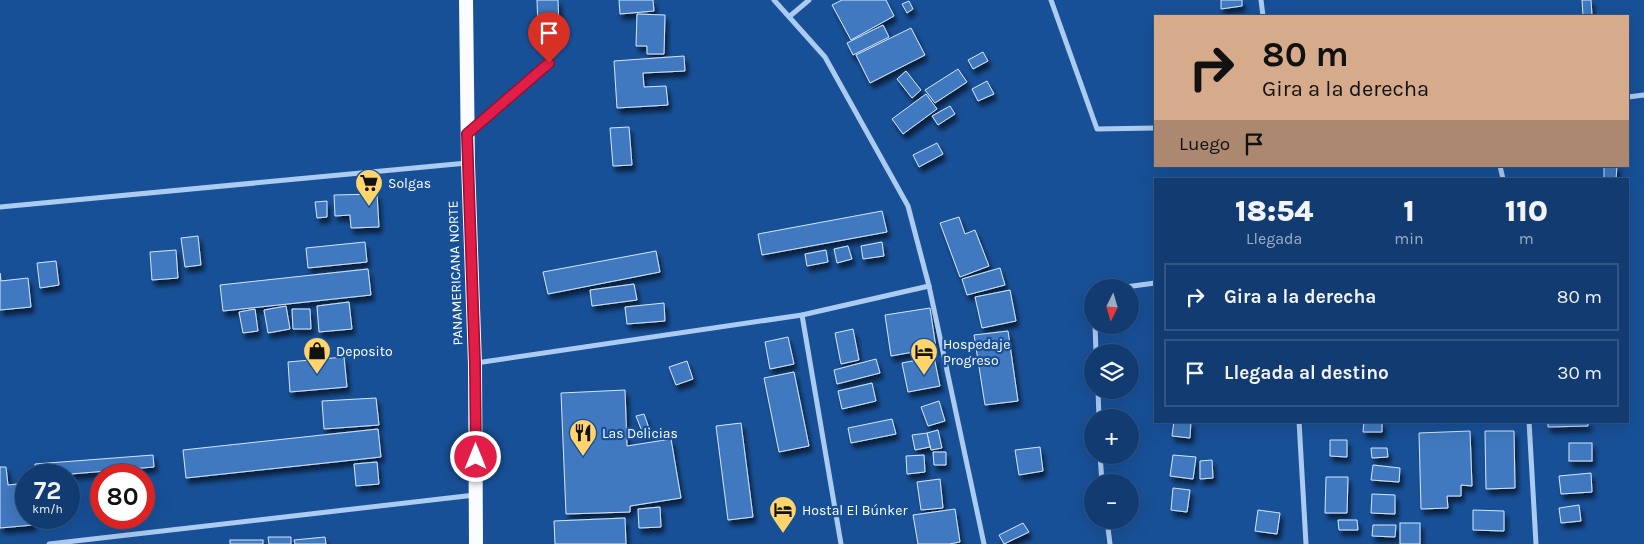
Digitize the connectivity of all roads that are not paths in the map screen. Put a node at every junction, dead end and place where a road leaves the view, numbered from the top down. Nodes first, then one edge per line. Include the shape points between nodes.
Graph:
1 (466, 0) edge
2 (774, 0) edge
3 (809, 0) edge
4 (1052, 0) edge
5 (1261, 0) edge
6 (1262, 15) edge
7 (790, 16) junction
8 (548, 28) dead end
9 (1644, 95) edge
10 (1629, 97) edge
11 (1154, 128) edge
12 (467, 134) junction
13 (468, 163) junction
14 (0, 207) edge
15 (1154, 283) edge
16 (1139, 285) edge
17 (929, 286) junction
18 (802, 315) junction
19 (475, 364) junction
20 (1300, 423) edge
21 (1529, 423) edge
22 (476, 494) junction
23 (1108, 529) edge
24 (49, 544) edge
25 (476, 544) edge
26 (841, 544) edge
27 (984, 544) edge
28 (1110, 544) edge
29 (1306, 544) edge
30 (1536, 544) edge

1 - 12 highway, PANAMERICANA NORTE
2 - 7 street
3 - 7 street
4 - 11 street via 1097,129
5 - 6 street
7 - 17 street via 825,57 908,206
8 - 12 lane via 549,63
9 - 10 street
12 - 13 highway, PANAMERICANA NORTE
13 - 14 street
13 - 19 highway, PANAMERICANA NORTE
15 - 16 street
17 - 18 street
17 - 27 street
18 - 19 street
18 - 26 street
19 - 22 highway, PANAMERICANA NORTE
20 - 29 street
21 - 30 street
22 - 24 street
22 - 25 highway, PANAMERICANA NORTE
23 - 28 street

